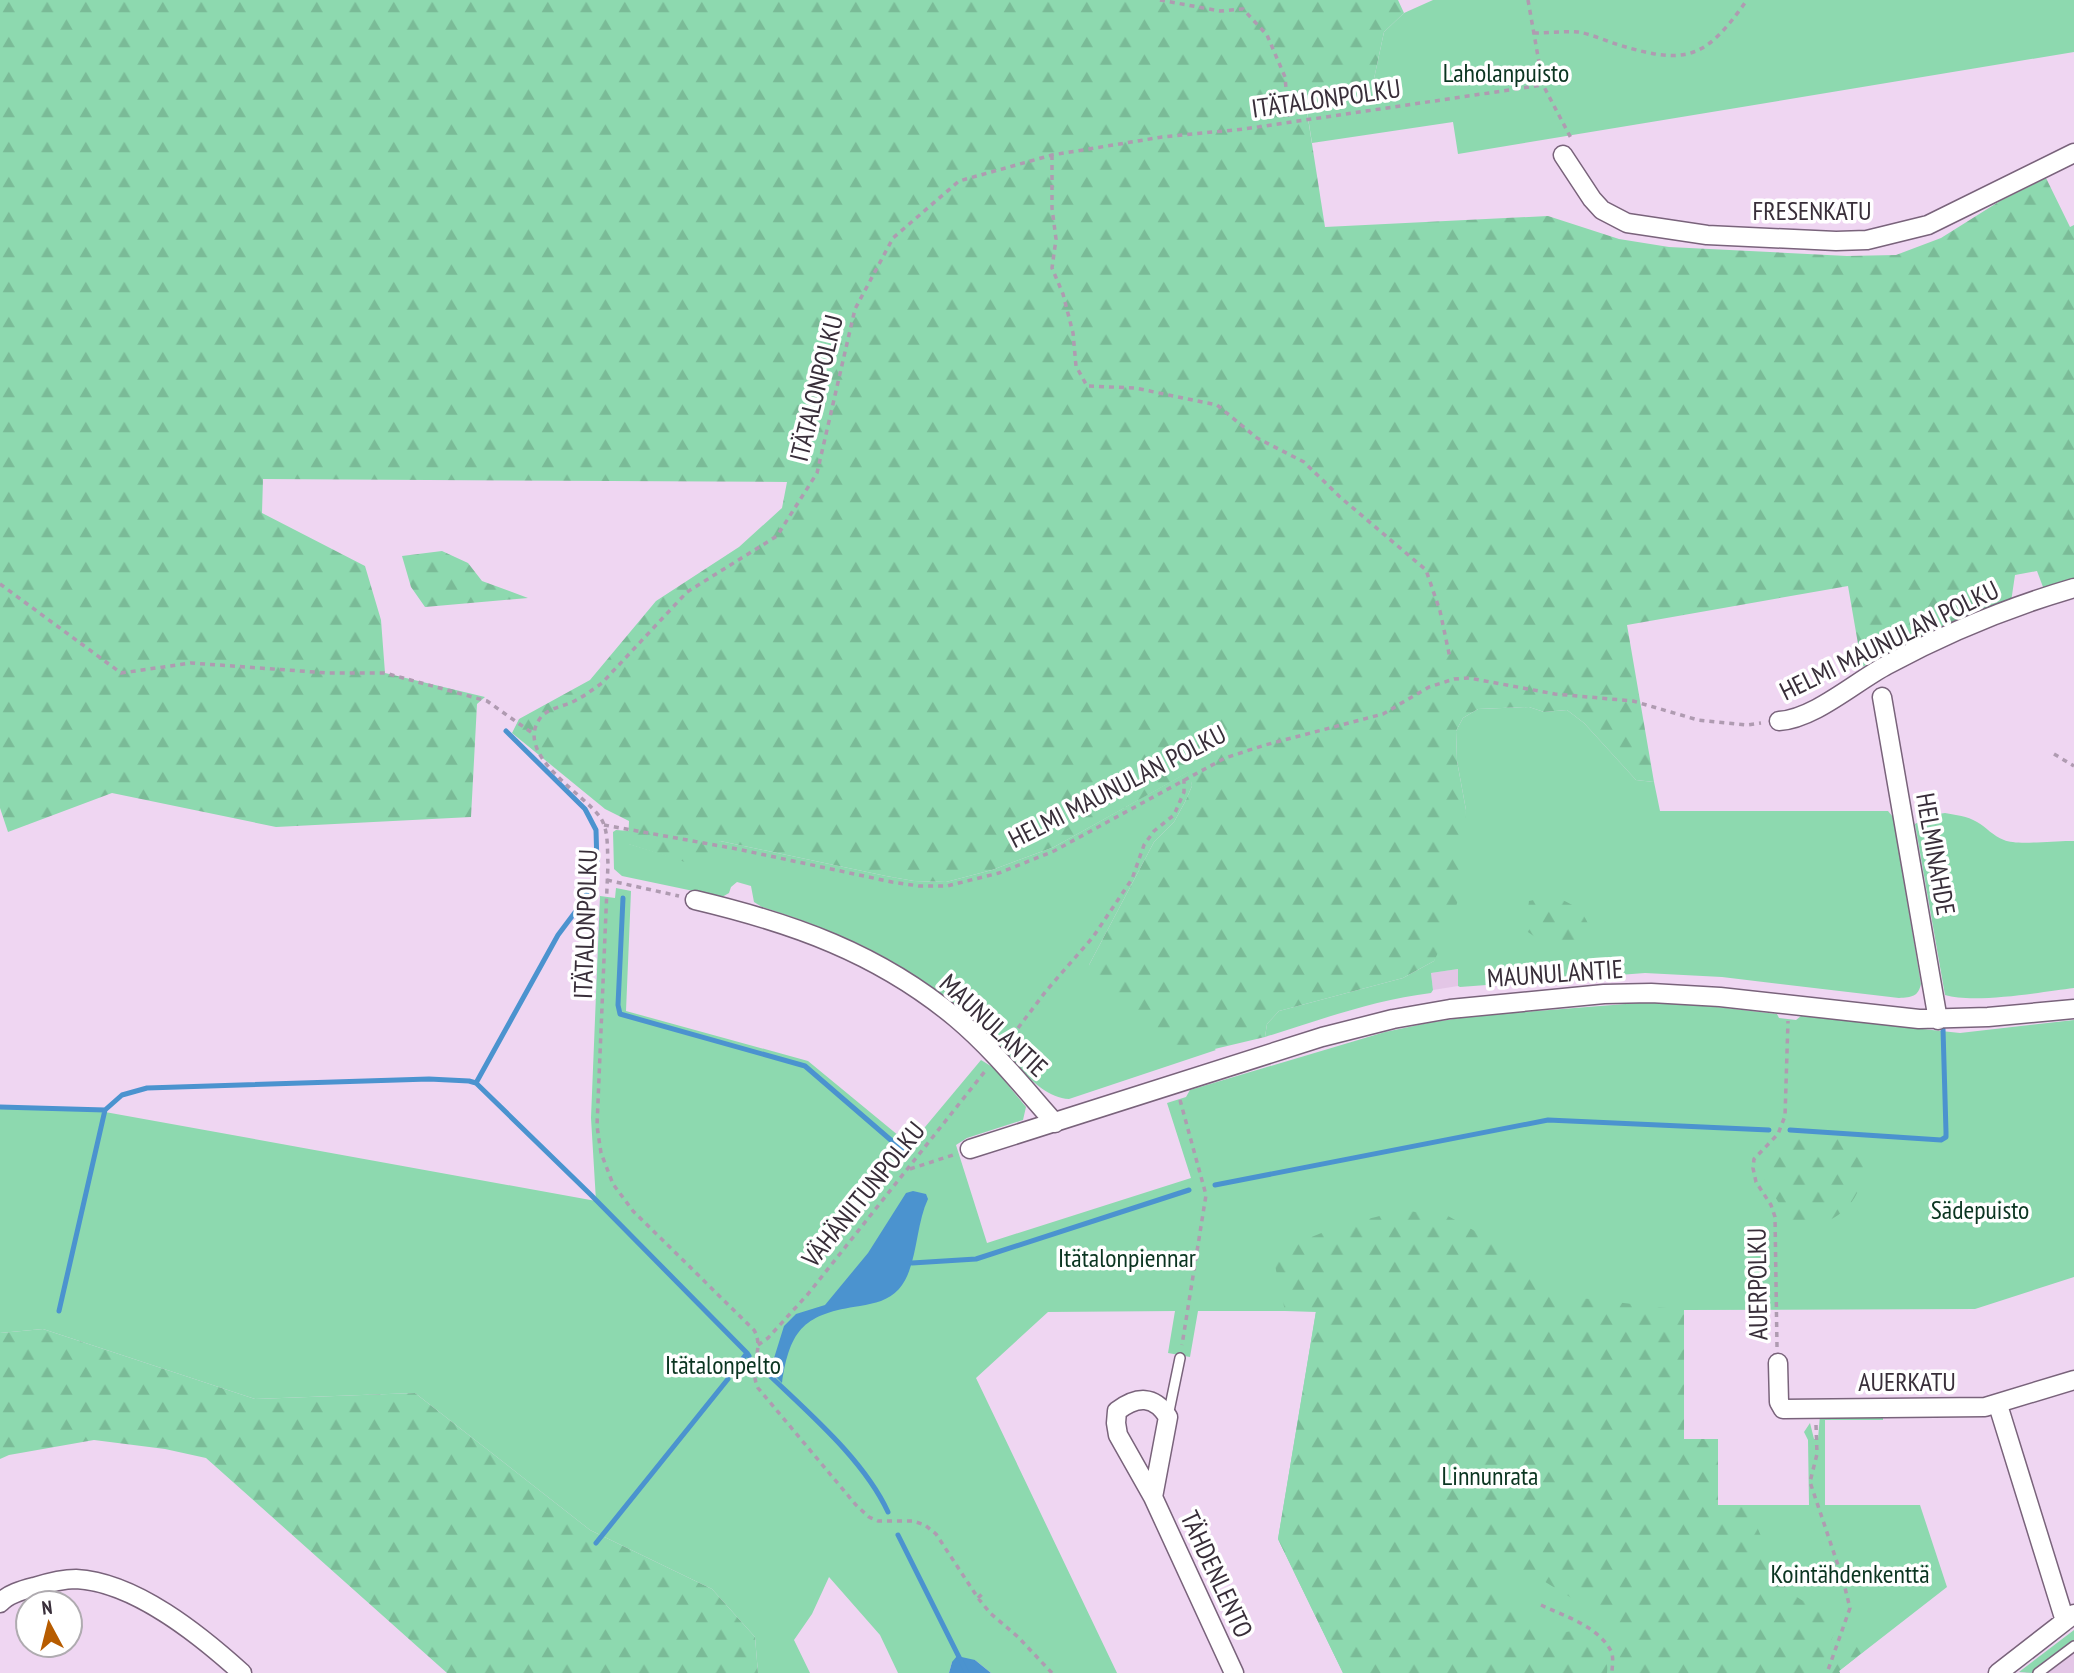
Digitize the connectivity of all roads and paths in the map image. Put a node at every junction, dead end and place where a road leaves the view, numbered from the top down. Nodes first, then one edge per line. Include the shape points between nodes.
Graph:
1 (1160, 0) edge
2 (1528, 0) edge
3 (1747, 0) edge
4 (1534, 33) junction
5 (1542, 85) junction
6 (1289, 122) junction
7 (1571, 148) joint
8 (2074, 153) edge
9 (1052, 155) junction
10 (0, 584) edge
11 (2074, 588) edge
12 (1450, 658) dead end
13 (1882, 697) dead end
14 (1779, 721) joint
15 (535, 735) junction
16 (2054, 754) dead end
17 (2074, 766) edge
18 (1184, 779) junction
19 (604, 825) junction
20 (607, 880) junction
21 (695, 900) joint
22 (2074, 1009) edge
23 (1790, 1012) dead end
24 (1938, 1020) junction
25 (1000, 1051) dead end
26 (993, 1062) dead end
27 (1177, 1091) dead end
28 (1055, 1123) junction
29 (970, 1149) joint
30 (908, 1169) junction
31 (758, 1345) junction
32 (1180, 1358) joint
33 (1778, 1363) joint
34 (2074, 1380) edge
35 (1998, 1405) junction
36 (1815, 1409) junction
37 (1168, 1417) junction
38 (1153, 1497) junction
39 (985, 1591) dead end
40 (978, 1598) junction
41 (0, 1603) edge
42 (1541, 1605) dead end
43 (2069, 1618) edge
44 (2074, 1646) edge
45 (2001, 1672) edge
46 (242, 1673) edge
47 (1052, 1673) edge
48 (1234, 1673) edge
49 (1612, 1673) edge
50 (1826, 1673) edge
51 (2038, 1673) edge

1 - 6 path via 1220,11 1243,9 1267,35 1285,77
2 - 4 path
3 - 4 path via 1712,43 1682,55 1650,54 1579,32
4 - 5 path
5 - 6 path, ITÄTALONPOLKU
5 - 7 path
6 - 9 path, ITÄTALONPOLKU via 1162,136
7 - 8 street, FRESENKATU via 1592,199 1627,223 1707,235 1836,242 1877,238 1928,225
9 - 12 path via 1056,239 1052,268 1073,333 1076,366 1087,386 1135,388 1217,405 1257,438 1304,462 1426,570
9 - 15 path, ITÄTALONPOLKU via 959,181 893,238 855,309 817,473 776,536 687,592 602,683 542,715
10 - 15 path via 121,673 191,663 385,673 487,701
11 - 14 street, HELMI MAUNULAN POLKU via 1957,630 1885,666 1814,710
13 - 24 street, HELMINAHDE
14 - 18 path, HELMI MAUNULAN POLKU via 1747,725 1698,720 1633,701 1454,679 1429,687 1383,713 1242,752
15 - 19 path, ITÄTALONPOLKU via 537,747 557,777
16 - 17 path
18 - 19 path, HELMI MAUNULAN POLKU via 1054,852 947,886 892,882
18 - 25 path via 1174,815 1144,845 1132,879 1093,937
19 - 20 path, ITÄTALONPOLKU
20 - 21 path
20 - 31 path, ITÄTALONPOLKU via 597,1126 601,1153 613,1184 633,1211 746,1321 757,1334
21 - 28 street, MAUNULANTIE via 800,930 883,966 958,1019
22 - 24 street, MAUNULANTIE
23 - 33 path, AUERPOLKU via 1784,1116 1778,1134 1754,1160 1753,1168 1775,1217
24 - 28 street, MAUNULANTIE via 1689,994 1604,994 1463,1007 1334,1034
26 - 30 path, VÄHÄNIITUNPOLKU
27 - 32 path via 1206,1195
28 - 29 street, MAUNULANTIE
29 - 30 path
30 - 31 path, VÄHÄNIITUNPOLKU via 807,1294
31 - 40 path via 753,1369 758,1388 856,1505 878,1521 925,1525 936,1534
32 - 37 lane
33 - 36 street, AUERKATU via 1783,1409
34 - 35 street, AUERKATU
35 - 36 street, AUERKATU
35 - 43 street
36 - 50 path via 1817,1454 1810,1482 1850,1608
37 - 38 street, TÄHDENLENTO
37 - 38 street, TÄHDENLENTO via 1152,1400 1117,1412 1118,1435
38 - 48 street, TÄHDENLENTO
39 - 40 path
40 - 47 path
41 - 46 street via 49,1582 76,1579 102,1585 130,1594 179,1622
42 - 49 path via 1600,1638 1612,1653
43 - 45 street
44 - 51 lane

